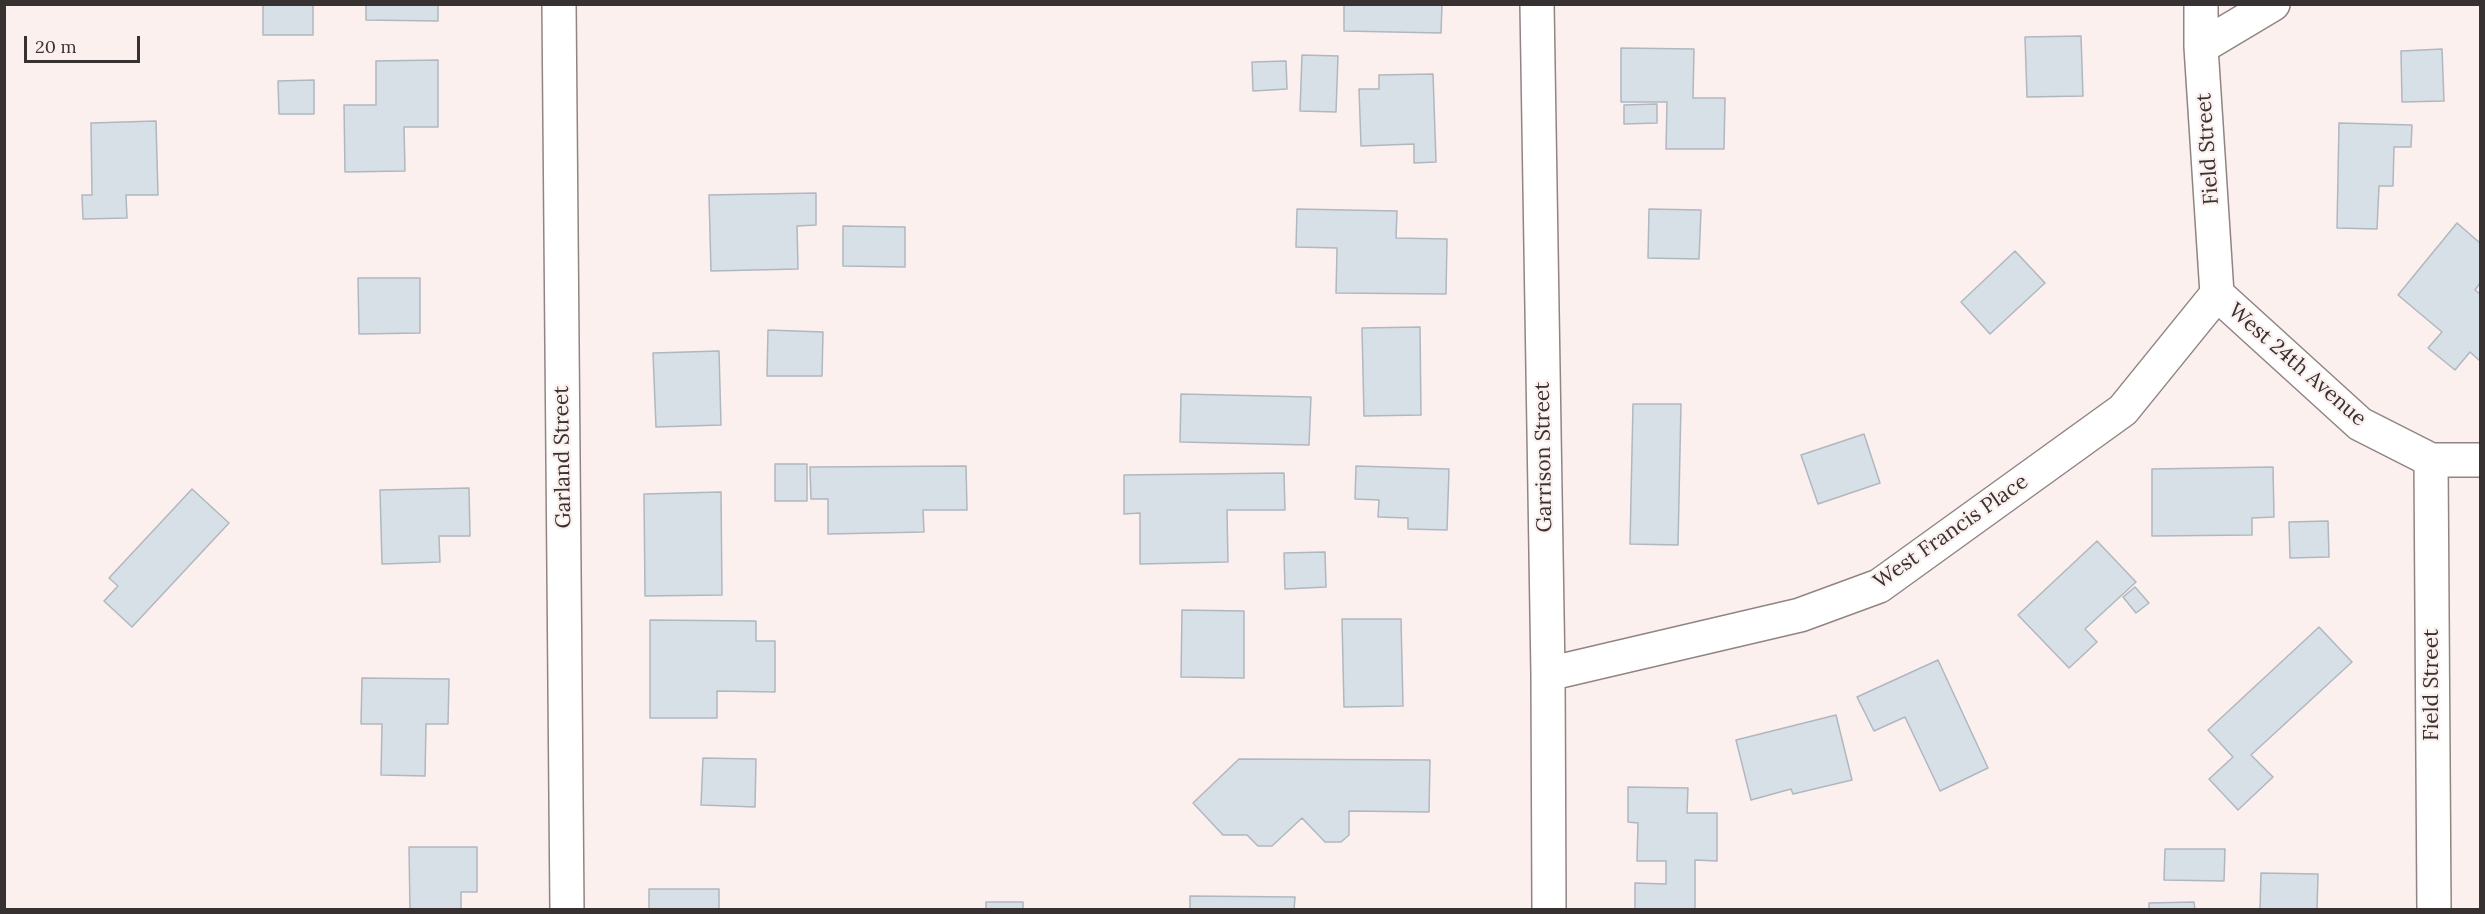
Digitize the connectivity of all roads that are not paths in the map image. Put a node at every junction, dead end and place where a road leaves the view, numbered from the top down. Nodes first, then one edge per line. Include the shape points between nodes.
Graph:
1 (559, 4) edge
2 (1537, 4) edge
3 (2201, 4) edge
4 (2273, 4) edge
5 (2201, 47) junction
6 (2217, 294) junction
7 (2430, 460) junction
8 (2481, 460) edge
9 (1548, 674) junction
10 (567, 909) edge
11 (1549, 909) edge
12 (2434, 909) edge

1 - 10 street, Garland Street
2 - 9 street, Garrison Street
3 - 5 street, Field Street
4 - 5 street
5 - 6 street, Field Street
6 - 7 street, West 24th Avenue via 2360,424
6 - 9 street, West Francis Place via 2122,410 1878,586 1800,615
7 - 8 street, West 24th Avenue
7 - 12 street, Field Street
9 - 11 street, Garrison Street

